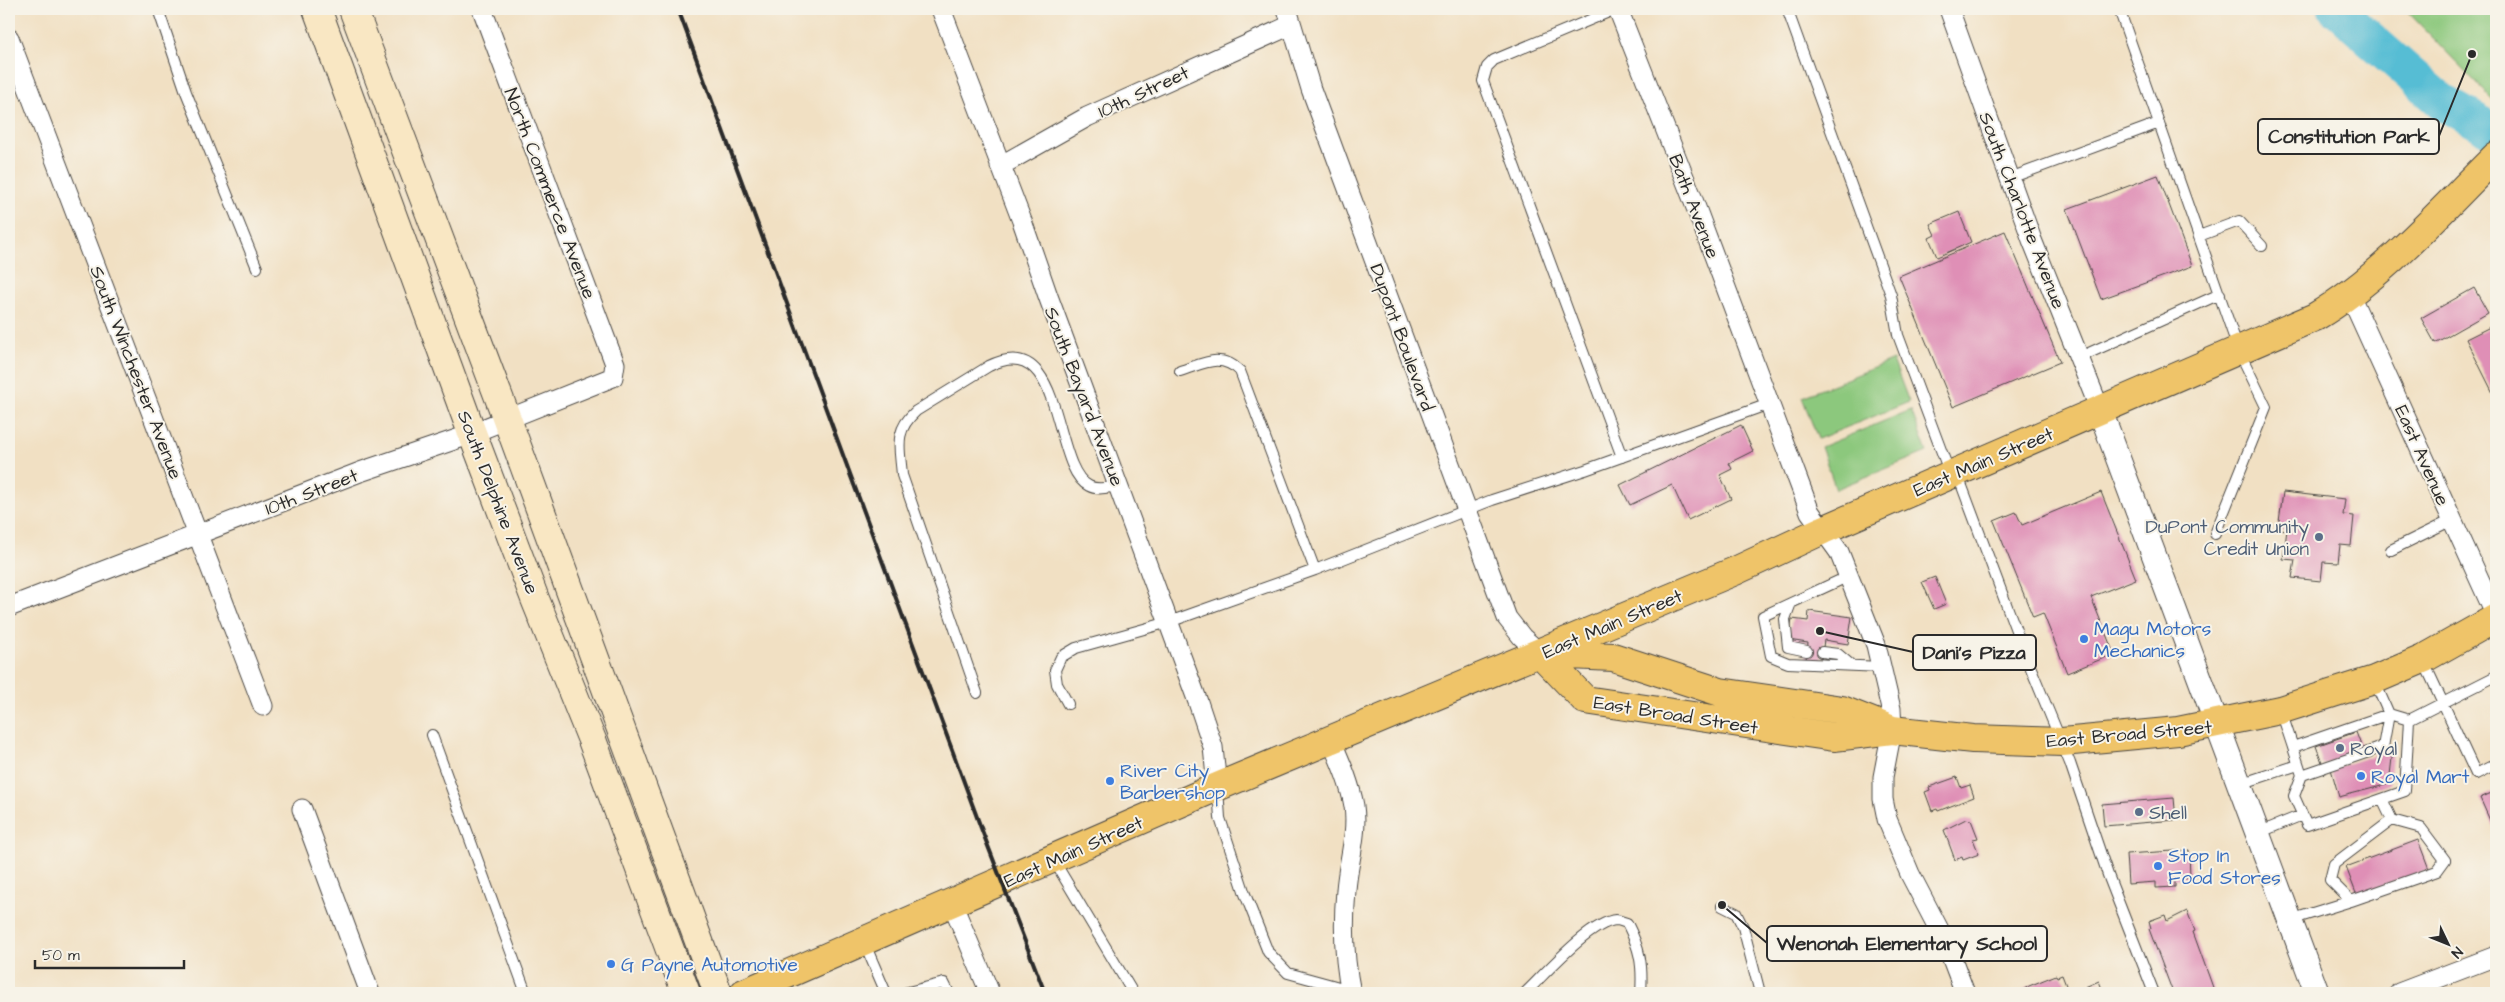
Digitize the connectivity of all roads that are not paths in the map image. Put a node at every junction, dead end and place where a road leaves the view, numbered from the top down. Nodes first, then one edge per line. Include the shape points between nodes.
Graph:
1 (158, 9) edge
2 (317, 9) edge
3 (353, 9) edge
4 (482, 9) edge
5 (940, 9) edge
6 (1617, 9) edge
7 (1787, 9) edge
8 (1950, 9) edge
9 (2119, 9) edge
10 (1289, 17) edge
11 (9, 38) edge
12 (2159, 123) junction
13 (2496, 156) edge
14 (1000, 166) junction
15 (2010, 178) junction
16 (2199, 236) junction
17 (2262, 246) dead end
18 (257, 268) dead end
19 (2220, 294) junction
20 (2350, 295) junction
21 (2239, 350) junction
22 (2080, 357) junction
23 (1180, 371) dead end
24 (613, 377) joint
25 (1769, 404) junction
26 (2100, 410) junction
27 (507, 419) junction
28 (472, 433) junction
29 (1622, 457) junction
30 (1953, 474) junction
31 (1119, 486) junction
32 (1468, 512) junction
33 (2452, 520) junction
34 (1823, 530) junction
35 (199, 534) junction
36 (2215, 534) dead end
37 (2391, 550) dead end
38 (1315, 570) junction
39 (1849, 576) junction
40 (1791, 603) junction
41 (9, 607) edge
42 (2496, 617) edge
43 (1169, 622) junction
44 (1808, 651) dead end
45 (1822, 652) dead end
46 (1541, 654) junction
47 (2423, 659) junction
48 (1851, 665) junction
49 (1882, 667) junction
50 (2496, 676) edge
51 (2374, 680) junction
52 (977, 693) dead end
53 (2442, 703) junction
54 (1068, 704) dead end
55 (263, 706) dead end
56 (2280, 710) junction
57 (2389, 714) junction
58 (2409, 720) junction
59 (2218, 725) junction
60 (1892, 730) junction
61 (432, 735) dead end
62 (1331, 740) junction
63 (2062, 742) junction
64 (2292, 747) junction
65 (2496, 764) edge
66 (2300, 770) junction
67 (2240, 784) junction
68 (1218, 787) junction
69 (2382, 799) junction
70 (302, 809) dead end
71 (2302, 815) junction
72 (2392, 820) junction
73 (2258, 833) junction
74 (1053, 859) junction
75 (2351, 901) junction
76 (952, 904) junction
77 (1722, 906) dead end
78 (2290, 920) junction
79 (864, 942) junction
80 (2496, 956) edge
81 (1354, 992) edge
82 (370, 993) edge
83 (526, 993) edge
84 (686, 993) edge
85 (718, 993) edge
86 (744, 993) edge
87 (886, 993) edge
88 (904, 993) edge
89 (949, 993) edge
90 (990, 993) edge
91 (1133, 993) edge
92 (1525, 993) edge
93 (1641, 993) edge
94 (1760, 993) edge
95 (1965, 993) edge
96 (2154, 993) edge
97 (2317, 993) edge
98 (2399, 993) edge

1 - 18 lane via 186,92
2 - 28 main road, South Delphine Avenue
3 - 27 main road, South Delphine Avenue
4 - 24 street, North Commerce Avenue via 615,364
5 - 14 street, South Bayard Avenue
6 - 25 street, Bath Avenue via 1692,196
6 - 29 lane via 1494,60 1487,66 1483,81
7 - 30 lane via 1891,294 1898,335
8 - 15 street, South Charlotte Avenue
9 - 12 lane
10 - 14 street, 10th Street via 1087,117
10 - 32 street, Dupont Boulevard via 1311,89
11 - 35 street, South Winchester Avenue
12 - 15 lane
12 - 16 lane
13 - 20 main road, East Main Street
14 - 31 street, South Bayard Avenue
15 - 22 street, South Charlotte Avenue
16 - 17 lane via 2239,221
16 - 19 lane
19 - 21 lane
19 - 22 lane
20 - 21 main road, East Main Street via 2315,317
20 - 33 street, East Avenue
21 - 26 main road, East Main Street
21 - 36 lane via 2266,407
22 - 26 street, South Charlotte Avenue
23 - 38 lane via 1223,360 1240,370
24 - 27 street, 10th Street
25 - 29 lane
25 - 34 street, Bath Avenue via 1810,512
26 - 30 main road, East Main Street
26 - 59 street
27 - 28 street, 10th Street
27 - 85 main road, South Delphine Avenue
28 - 35 street, 10th Street
28 - 84 main road, South Delphine Avenue via 592,740
29 - 32 lane via 1492,500
30 - 34 main road, East Main Street
30 - 63 lane
31 - 43 street, South Bayard Avenue
31 - 52 lane via 1099,489 1081,480 1048,390 1037,371 1020,361 1002,360 989,366 906,420 899,441 902,475
32 - 38 lane
32 - 46 street, Dupont Boulevard via 1507,618
33 - 37 lane
33 - 42 street, East Avenue
34 - 39 street, Bath Avenue via 1839,552
34 - 46 main road, East Main Street
35 - 41 street, 10th Street
35 - 55 street, South Winchester Avenue
38 - 43 lane
39 - 40 lane
39 - 49 street, Bath Avenue via 1867,618
40 - 44 lane via 1785,619 1788,647
40 - 48 lane via 1763,616 1771,656 1788,663
42 - 47 main road, East Broad Street
43 - 54 lane via 1067,653 1058,663 1055,676
43 - 68 street, South Bayard Avenue via 1213,747
45 - 48 lane via 1838,654
46 - 60 main road, East Broad Street via 1614,657 1720,692 1842,710
46 - 60 main road, East Broad Street via 1585,700 1834,737
46 - 62 main road, East Main Street
47 - 51 main road, East Broad Street
47 - 53 lane
48 - 49 lane
49 - 60 street, Bath Avenue
50 - 53 lane
51 - 56 main road, East Broad Street
51 - 57 lane
53 - 58 lane
53 - 65 lane via 2476,774
56 - 59 main road, East Broad Street
56 - 64 lane
57 - 58 lane
57 - 64 lane
57 - 66 lane via 2383,747
58 - 69 lane via 2405,791
59 - 63 main road, East Broad Street
59 - 67 street
60 - 63 main road, East Broad Street via 1973,739
60 - 95 street, Bath Avenue via 1882,777 1887,819 1910,874 1946,943
61 - 83 lane
62 - 68 main road, East Main Street
62 - 81 street via 1344,769 1354,806 1355,830 1346,889 1344,937
63 - 96 lane via 2108,875
64 - 66 lane
66 - 67 lane
66 - 71 lane via 2294,796
67 - 73 street
68 - 74 main road, East Main Street
68 - 81 lane via 1220,818 1268,952 1288,973
69 - 71 lane via 2307,826
69 - 72 lane
70 - 82 street
71 - 73 lane
72 - 75 lane via 2334,864 2330,880
72 - 75 lane via 2421,828 2445,860 2437,870
73 - 78 street
74 - 76 main road, East Main Street
74 - 91 lane
75 - 78 lane
76 - 79 main road, East Main Street
76 - 90 street
77 - 94 lane via 1736,913 1743,928
78 - 97 street
79 - 86 main road, East Main Street via 785,981
79 - 87 lane
80 - 98 street
88 - 89 lane via 944,984
92 - 93 lane via 1569,948 1607,922 1617,920 1627,923 1640,949 1643,970

